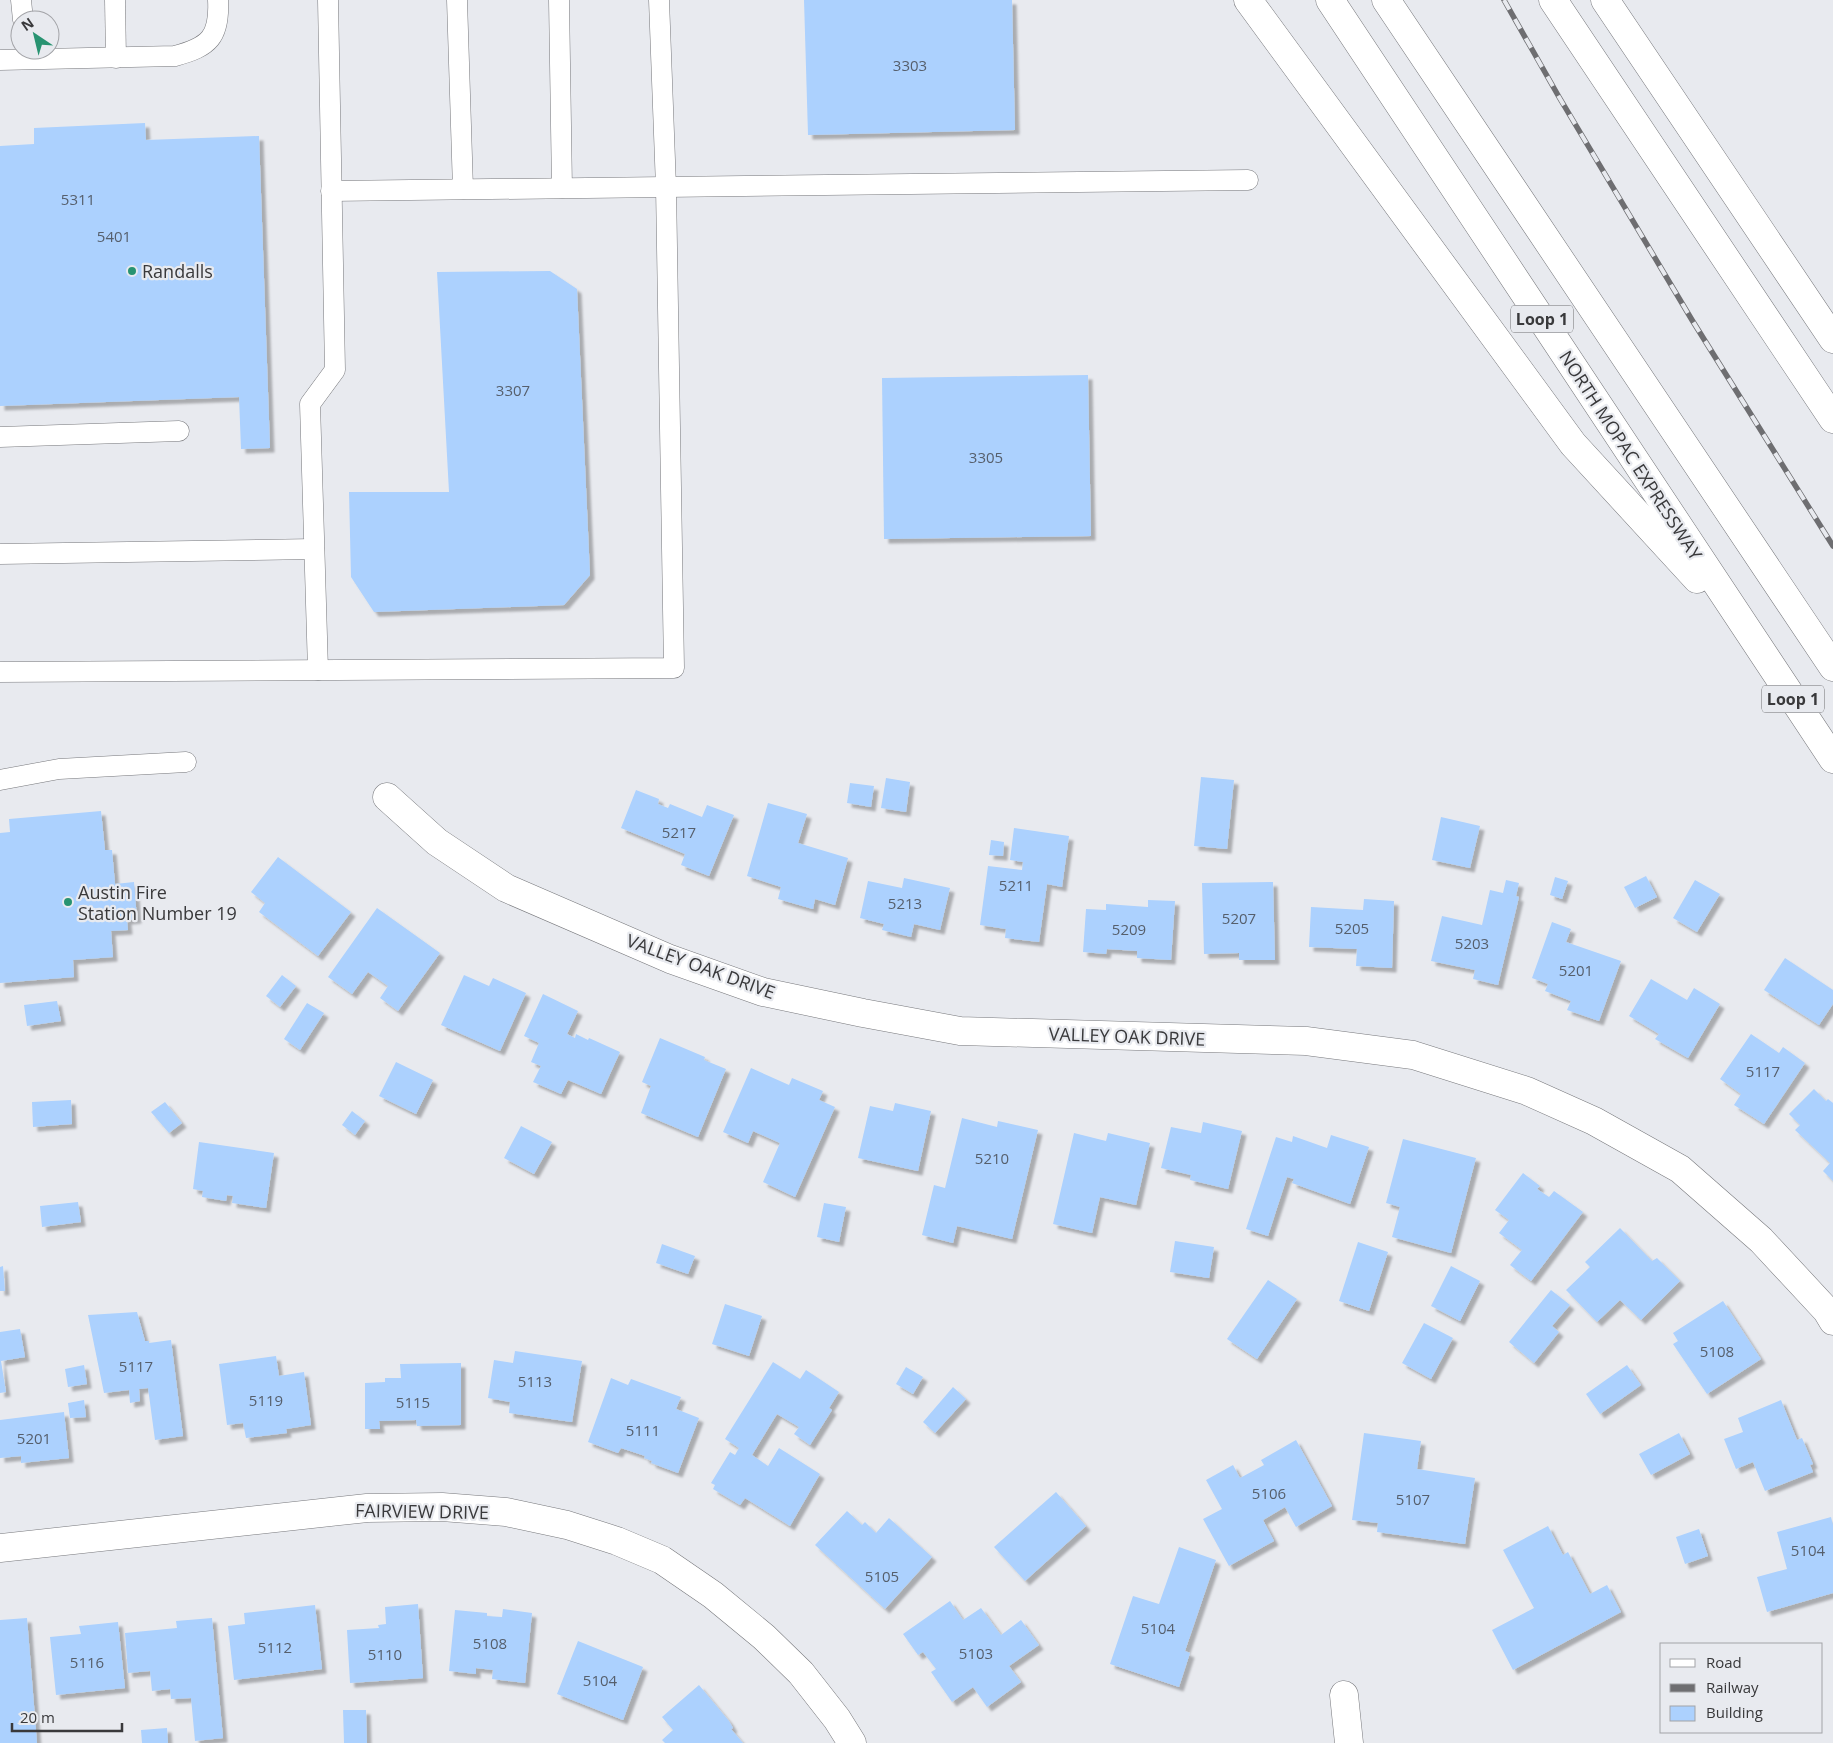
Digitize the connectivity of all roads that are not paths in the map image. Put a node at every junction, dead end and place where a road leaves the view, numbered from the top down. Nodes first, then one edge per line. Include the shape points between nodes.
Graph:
1 (115, 0) edge
2 (218, 0) edge
3 (328, 0) edge
4 (457, 0) edge
5 (558, 0) edge
6 (659, 0) edge
7 (1248, 0) edge
8 (1330, 0) edge
9 (1386, 0) edge
10 (1553, 0) edge
11 (1605, 0) edge
12 (60, 56) edge
13 (116, 58) junction
14 (1248, 180) dead end
15 (666, 187) junction
16 (562, 188) junction
17 (463, 189) junction
18 (331, 190) junction
19 (1833, 339) edge
20 (1833, 419) edge
21 (179, 431) dead end
22 (0, 437) edge
23 (314, 549) junction
24 (0, 554) edge
25 (1752, 640) junction
26 (1833, 667) edge
27 (318, 670) junction
28 (0, 672) edge
29 (1833, 759) edge
30 (186, 762) dead end
31 (0, 780) edge
32 (387, 797) dead end
33 (1833, 1320) edge
34 (0, 1548) edge
35 (1344, 1694) dead end
36 (852, 1743) edge
37 (1349, 1743) edge

1 - 13 lane
2 - 13 lane via 219,17 213,36 197,50 175,56
3 - 18 lane
4 - 17 lane
5 - 16 lane
6 - 15 lane
7 - 25 main road via 1573,444
8 - 25 main road, NORTH MOPAC EXPRESSWAY / Loop 1
9 - 26 main road
10 - 20 main road
11 - 19 main road
12 - 13 lane
14 - 15 lane
15 - 16 lane
15 - 27 lane via 674,668
16 - 17 lane
17 - 18 lane
18 - 23 lane via 335,370 310,404
21 - 22 lane
23 - 24 lane
23 - 27 lane
25 - 29 main road, NORTH MOPAC EXPRESSWAY / Loop 1
27 - 28 lane
30 - 31 lane via 59,769
32 - 33 main road, VALLEY OAK DRIVE via 437,842 506,888 670,959 763,992 960,1031 1306,1041 1413,1055 1527,1091 1594,1120 1680,1169 1761,1240
34 - 36 main road, FAIRVIEW DRIVE via 367,1508 442,1507 506,1512 567,1525 617,1540 662,1560 712,1595 764,1637 801,1673
35 - 37 main road

